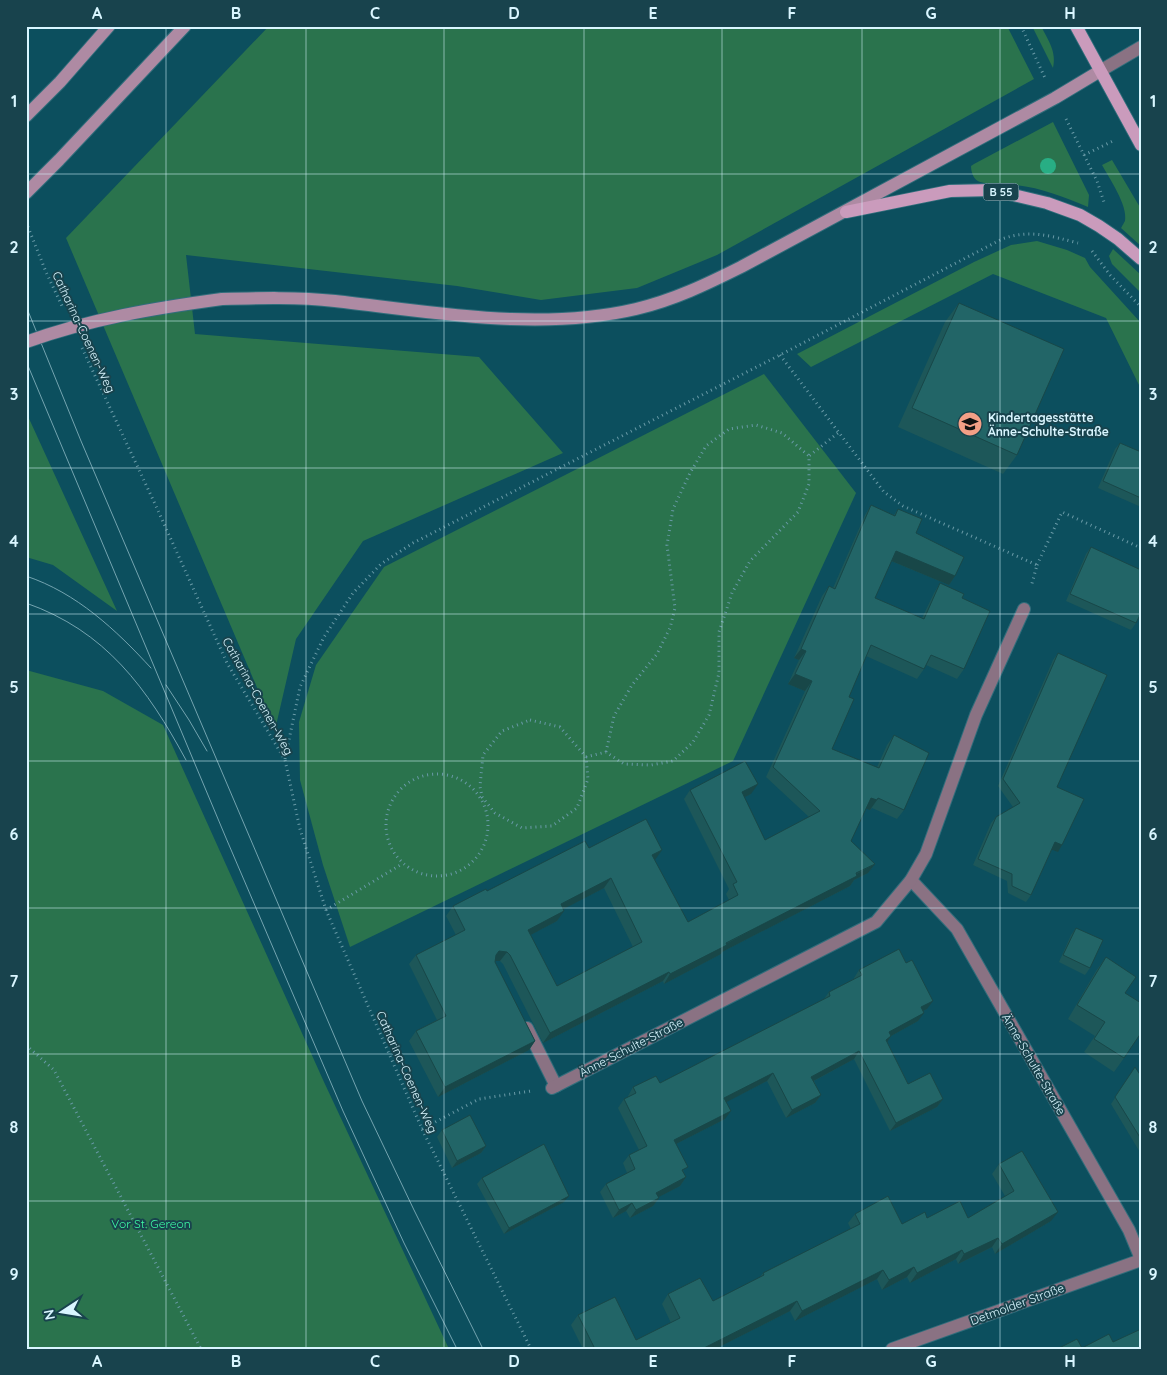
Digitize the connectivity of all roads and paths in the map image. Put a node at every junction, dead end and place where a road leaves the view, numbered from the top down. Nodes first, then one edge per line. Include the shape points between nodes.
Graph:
1 (110, 26) edge
2 (185, 26) edge
3 (1021, 26) edge
4 (1076, 26) edge
5 (1141, 47) edge
6 (1100, 71) junction
7 (1055, 98) junction
8 (26, 116) edge
9 (1141, 145) edge
10 (26, 193) edge
11 (846, 212) junction
12 (26, 222) edge
13 (1099, 226) junction
14 (1089, 246) junction
15 (1141, 259) edge
16 (1141, 307) edge
17 (63, 308) dead end
18 (26, 342) edge
19 (80, 344) dead end
20 (780, 355) junction
21 (838, 433) junction
22 (809, 456) junction
23 (1141, 548) edge
24 (1037, 565) junction
25 (1024, 609) joint
26 (606, 752) junction
27 (586, 757) junction
28 (285, 760) junction
29 (482, 797) junction
30 (402, 864) junction
31 (911, 880) junction
32 (326, 910) junction
33 (522, 1018) edge
34 (26, 1045) edge
35 (554, 1087) junction
36 (422, 1130) junction
37 (1141, 1260) edge
38 (201, 1349) edge
39 (531, 1349) edge
40 (892, 1349) edge

1 - 8 main road
2 - 10 main road
3 - 7 path
4 - 6 main road
5 - 6 street
6 - 7 main road
6 - 9 main road
7 - 11 main road
7 - 13 path via 1102,192 1105,209
11 - 13 main road, B 55 via 950,191 992,190 1064,208
11 - 18 main road, bridge via 698,289 665,302 599,316 509,319 333,301 222,299 112,317
12 - 17 path, Catharina-Coenen-Weg
13 - 14 path
13 - 15 main road, B 55
14 - 16 path via 1110,275
14 - 20 path via 1039,235 1014,235
19 - 28 path, Catharina-Coenen-Weg via 227,662
20 - 21 path
20 - 28 path via 413,543 381,564 353,594 324,637 300,687
21 - 22 path
21 - 24 path via 884,492 903,506
22 - 26 path via 809,484 798,512 750,561 732,593 720,632 719,673 709,715 694,742 673,761 651,765 624,764
22 - 26 path via 782,433 756,425 729,429 706,446 673,509 667,545 675,608 670,628 657,654 632,685 614,716
23 - 24 path via 1062,512
24 - 25 path
25 - 31 street, Änne-Schulte-Straße via 976,715 926,854
26 - 27 path
27 - 29 path via 588,780 577,808 552,826 522,828 495,813
27 - 29 path via 560,727 530,720 502,731 483,755
28 - 32 path, Catharina-Coenen-Weg via 300,829
29 - 30 path via 490,826 481,855 458,874 428,877
29 - 30 path via 460,778 450,776 431,773 403,784 387,809 386,839
30 - 32 path
31 - 35 street, Änne-Schulte-Straße via 876,922
31 - 37 street, Änne-Schulte-Straße via 957,928 1129,1230
32 - 36 path, Catharina-Coenen-Weg
33 - 35 street
34 - 38 path via 54,1070
35 - 36 path via 479,1099
36 - 39 path, Catharina-Coenen-Weg
37 - 40 street, Detmolder Straße

